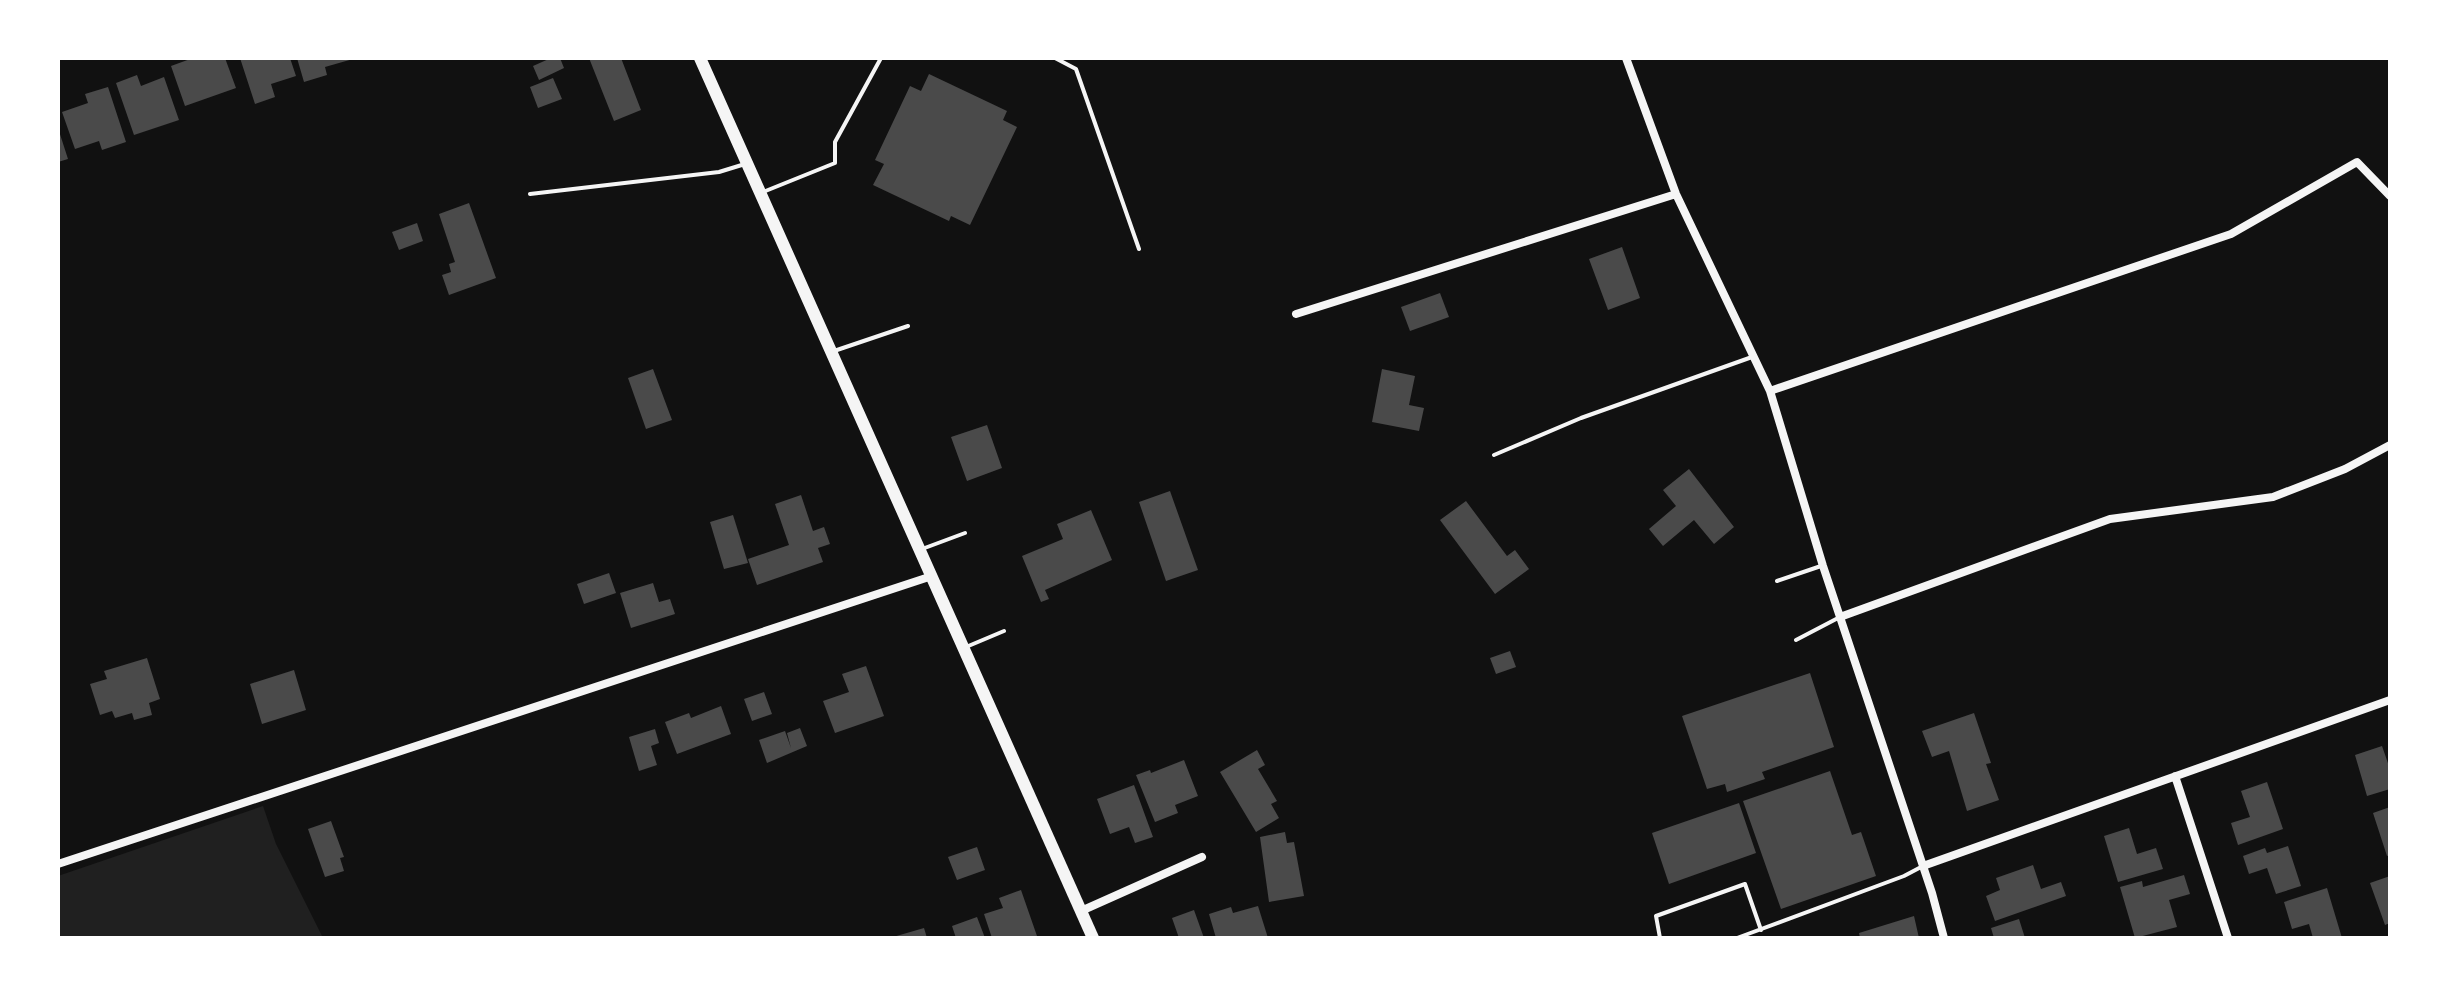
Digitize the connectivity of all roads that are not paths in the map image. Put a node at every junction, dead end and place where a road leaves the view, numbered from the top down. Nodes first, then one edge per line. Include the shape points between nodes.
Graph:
1 (700, 58) edge
2 (881, 58) edge
3 (1055, 58) edge
4 (1626, 58) edge
5 (747, 163) junction
6 (761, 193) junction
7 (530, 194) dead end
8 (1676, 194) junction
9 (2390, 196) edge
10 (1139, 249) dead end
11 (1296, 314) dead end
12 (908, 326) dead end
13 (832, 352) junction
14 (1752, 357) junction
15 (1770, 391) junction
16 (2390, 445) edge
17 (1494, 455) dead end
18 (965, 533) dead end
19 (920, 549) junction
20 (1823, 566) junction
21 (932, 576) junction
22 (1777, 581) dead end
23 (1840, 617) junction
24 (1004, 631) dead end
25 (1796, 640) dead end
26 (964, 648) junction
27 (2390, 700) edge
28 (2175, 776) junction
29 (1202, 857) dead end
30 (58, 864) edge
31 (1923, 866) junction
32 (1081, 911) junction
33 (1761, 930) junction
34 (1093, 938) edge
35 (1660, 938) edge
36 (1737, 938) edge
37 (1944, 938) edge
38 (2228, 938) edge

1 - 5 main road
2 - 6 lane via 835,142 835,163
3 - 10 lane via 1076,69
4 - 8 street
5 - 6 main road
5 - 7 lane via 719,172
6 - 13 main road
8 - 11 street
8 - 14 street
9 - 15 street via 2357,162 2231,234
12 - 13 lane
13 - 19 main road
14 - 15 street
14 - 17 lane
15 - 20 street
16 - 23 street via 2273,497 2110,519
18 - 19 lane
19 - 21 main road
20 - 22 lane
20 - 23 street
21 - 26 main road
21 - 30 street
23 - 25 lane
23 - 31 street
24 - 26 lane
26 - 32 main road
27 - 28 street
28 - 31 street
28 - 38 street
29 - 32 street
31 - 33 lane
31 - 37 street
32 - 34 main road
33 - 35 lane via 1745,884 1656,916
33 - 36 lane

